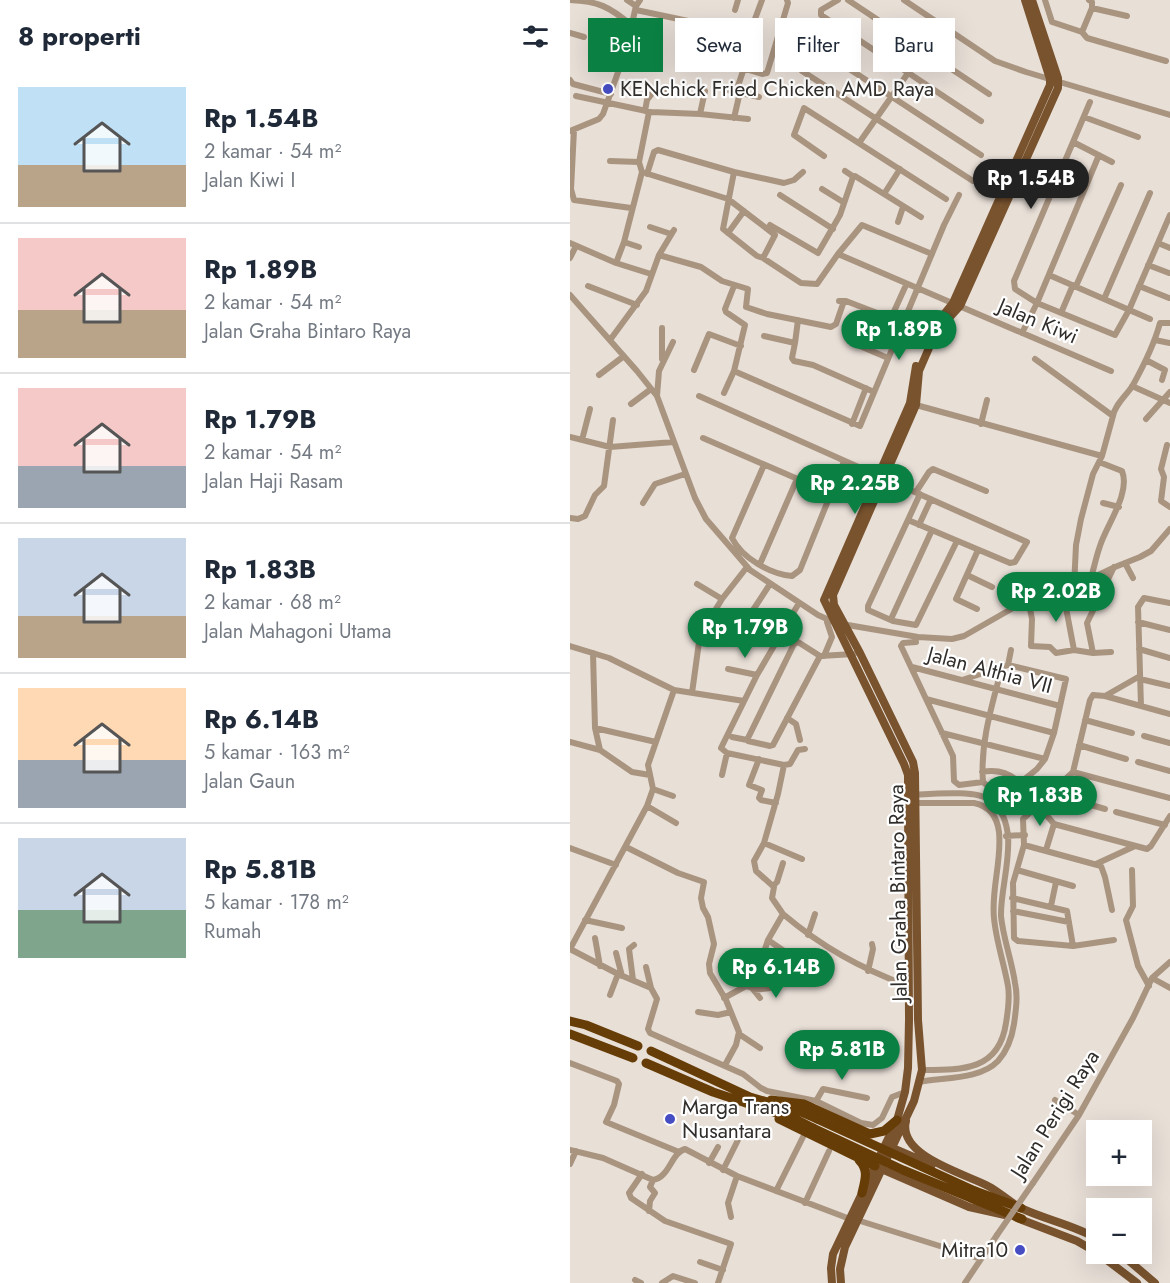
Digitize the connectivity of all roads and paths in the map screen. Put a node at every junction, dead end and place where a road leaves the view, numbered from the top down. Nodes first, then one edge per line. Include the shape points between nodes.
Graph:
1 (627, 0) edge
2 (738, 0) edge
3 (762, 0) edge
4 (787, 0) edge
5 (838, 0) edge
6 (848, 0) edge
7 (905, 0) edge
8 (1025, 0) edge
9 (1032, 0) edge
10 (1045, 0) edge
11 (1089, 0) edge
12 (570, 1) edge
13 (637, 5) edge
14 (1092, 8) junction
15 (735, 10) dead end
16 (1127, 16) dead end
17 (623, 18) edge
18 (680, 18) edge
19 (755, 18) edge
20 (875, 18) edge
21 (930, 18) edge
22 (1082, 32) junction
23 (570, 33) edge
24 (955, 35) edge
25 (584, 37) dead end
26 (1166, 61) dead end
27 (618, 72) edge
28 (743, 72) edge
29 (759, 72) edge
30 (804, 72) edge
31 (854, 72) edge
32 (955, 72) edge
33 (908, 74) junction
34 (1055, 80) junction
35 (570, 81) edge
36 (724, 89) dead end
37 (705, 91) dead end
38 (738, 92) junction
39 (666, 93) dead end
40 (611, 94) junction
41 (989, 94) dead end
42 (576, 96) dead end
43 (892, 96) junction
44 (759, 97) dead end
45 (608, 102) junction
46 (1090, 102) dead end
47 (647, 111) junction
48 (700, 114) junction
49 (1170, 116) edge
50 (1084, 117) junction
51 (734, 118) junction
52 (748, 119) dead end
53 (876, 120) junction
54 (981, 121) dead end
55 (572, 130) edge
56 (1138, 137) dead end
57 (1073, 142) junction
58 (860, 143) junction
59 (981, 155) dead end
60 (1099, 155) junction
61 (824, 156) dead end
62 (610, 161) dead end
63 (639, 162) junction
64 (1112, 162) dead end
65 (900, 169) junction
66 (845, 171) dead end
67 (734, 172) junction
68 (803, 172) dead end
69 (644, 173) junction
70 (854, 177) junction
71 (973, 181) dead end
72 (1121, 185) dead end
73 (822, 189) dead end
74 (1150, 193) dead end
75 (884, 194) junction
76 (780, 195) dead end
77 (959, 195) dead end
78 (946, 199) dead end
79 (728, 200) junction
80 (843, 202) junction
81 (572, 203) edge
82 (903, 207) junction
83 (631, 208) junction
84 (744, 211) junction
85 (1170, 215) edge
86 (921, 218) dead end
87 (898, 222) dead end
88 (1168, 223) edge
89 (770, 225) dead end
90 (650, 226) dead end
91 (833, 229) junction
92 (728, 233) junction
93 (624, 242) junction
94 (1158, 243) junction
95 (573, 245) edge
96 (639, 247) dead end
97 (1170, 248) edge
98 (838, 254) junction
99 (932, 254) junction
100 (659, 255) junction
101 (570, 258) edge
102 (763, 258) junction
103 (615, 263) junction
104 (1149, 265) junction
105 (1169, 273) edge
106 (651, 274) junction
107 (1049, 275) junction
108 (906, 285) junction
109 (588, 286) dead end
110 (734, 286) junction
111 (1075, 286) junction
112 (1139, 286) junction
113 (918, 289) junction
114 (570, 295) edge
115 (1169, 298) edge
116 (1104, 299) junction
117 (1037, 303) junction
118 (956, 304) junction
119 (637, 305) junction
120 (1129, 310) junction
121 (1061, 314) junction
122 (891, 318) junction
123 (1150, 319) dead end
124 (798, 320) junction
125 (903, 323) junction
126 (1170, 323) edge
127 (662, 328) dead end
128 (1022, 333) junction
129 (764, 336) dead end
130 (610, 340) junction
131 (1155, 340) junction
132 (673, 342) dead end
133 (795, 343) junction
134 (1170, 343) edge
135 (741, 346) junction
136 (860, 346) dead end
137 (624, 356) junction
138 (888, 358) junction
139 (1035, 359) dead end
140 (1146, 360) junction
141 (662, 363) junction
142 (694, 370) dead end
143 (734, 370) junction
144 (1111, 370) dead end
145 (599, 375) dead end
146 (1162, 380) dead end
147 (1132, 386) junction
148 (866, 388) junction
149 (651, 389) junction
150 (874, 392) junction
151 (1170, 392) edge
152 (724, 393) dead end
153 (657, 396) junction
154 (699, 396) dead end
155 (1163, 399) junction
156 (987, 400) dead end
157 (1170, 403) edge
158 (631, 404) dead end
159 (916, 405) junction
160 (590, 409) dead end
161 (1113, 416) junction
162 (1146, 419) dead end
163 (613, 420) dead end
164 (852, 423) junction
165 (981, 423) junction
166 (570, 437) edge
167 (703, 438) dead end
168 (582, 440) junction
169 (674, 442) junction
170 (1167, 445) dead end
171 (610, 447) junction
172 (1100, 459) junction
173 (844, 461) junction
174 (764, 465) junction
175 (685, 474) junction
176 (882, 478) junction
177 (797, 479) junction
178 (986, 491) dead end
179 (830, 493) junction
180 (918, 493) junction
181 (931, 499) junction
182 (643, 503) dead end
183 (1103, 503) dead end
184 (1119, 507) junction
185 (1170, 507) edge
186 (570, 518) edge
187 (908, 520) junction
188 (919, 525) junction
189 (1170, 529) edge
190 (932, 530) junction
191 (957, 541) junction
192 (978, 550) junction
193 (1125, 563) junction
194 (760, 564) junction
195 (747, 567) junction
196 (1114, 567) junction
197 (967, 576) junction
198 (1091, 578) junction
199 (1133, 578) dead end
200 (697, 584) dead end
201 (770, 584) junction
202 (1004, 584) dead end
203 (1043, 585) dead end
204 (992, 587) dead end
205 (1074, 587) junction
206 (1063, 592) junction
207 (722, 600) junction
208 (1043, 600) junction
209 (799, 603) junction
210 (1170, 603) edge
211 (1029, 604) junction
212 (1013, 608) junction
213 (977, 609) dead end
214 (891, 619) junction
215 (1138, 622) junction
216 (836, 623) junction
217 (720, 629) dead end
218 (1170, 630) edge
219 (916, 642) dead end
220 (570, 646) edge
221 (1139, 649) junction
222 (1011, 650) dead end
223 (1074, 650) junction
224 (1111, 652) dead end
225 (593, 653) junction
226 (1093, 653) junction
227 (856, 654) junction
228 (822, 656) junction
229 (1170, 657) edge
230 (1005, 666) junction
231 (912, 667) junction
232 (728, 669) dead end
233 (757, 675) junction
234 (1140, 677) junction
235 (962, 680) junction
236 (1170, 686) edge
237 (996, 689) junction
238 (674, 690) junction
239 (692, 693) junction
240 (1105, 696) junction
241 (926, 699) junction
242 (744, 701) junction
243 (1060, 706) junction
244 (1141, 706) junction
245 (1170, 714) edge
246 (989, 716) junction
247 (787, 718) junction
248 (1085, 720) junction
249 (595, 728) junction
250 (942, 733) junction
251 (1054, 733) junction
252 (1132, 733) dead end
253 (952, 735) junction
254 (1144, 736) dead end
255 (732, 737) dead end
256 (747, 740) junction
257 (800, 740) dead end
258 (570, 742) edge
259 (656, 742) junction
260 (984, 742) junction
261 (1170, 743) edge
262 (947, 744) junction
263 (1079, 745) junction
264 (805, 749) dead end
265 (600, 750) junction
266 (728, 753) junction
267 (759, 759) junction
268 (1045, 759) junction
269 (1126, 759) dead end
270 (1138, 762) dead end
271 (783, 765) junction
272 (1170, 771) edge
273 (982, 772) junction
274 (1072, 772) junction
275 (650, 775) junction
276 (722, 775) dead end
277 (983, 782) junction
278 (1020, 783) junction
279 (653, 789) junction
280 (1049, 793) junction
281 (997, 794) junction
282 (673, 796) dead end
283 (1170, 798) edge
284 (912, 799) junction
285 (990, 800) junction
286 (776, 803) junction
287 (1037, 804) junction
288 (647, 806) junction
289 (985, 807) junction
290 (1105, 809) dead end
291 (1116, 812) dead end
292 (1170, 816) edge
293 (676, 823) dead end
294 (1054, 824) junction
295 (1165, 825) junction
296 (1025, 835) junction
297 (1007, 836) junction
298 (999, 837) junction
299 (764, 843) junction
300 (1024, 845) junction
301 (1135, 846) junction
302 (626, 847) junction
303 (570, 848) edge
304 (1046, 850) junction
305 (802, 859) dead end
306 (783, 863) dead end
307 (1096, 864) junction
308 (616, 865) junction
309 (1017, 870) junction
310 (1132, 870) dead end
311 (1056, 882) junction
312 (773, 886) junction
313 (1073, 886) dead end
314 (1012, 898) junction
315 (1051, 906) junction
316 (1112, 910) dead end
317 (1012, 911) junction
318 (783, 914) junction
319 (815, 914) dead end
320 (585, 920) junction
321 (1069, 922) junction
322 (622, 928) dead end
323 (808, 935) junction
324 (595, 938) dead end
325 (768, 940) junction
326 (1114, 940) dead end
327 (872, 944) dead end
328 (634, 945) dead end
329 (1073, 946) junction
330 (570, 949) edge
331 (616, 953) dead end
332 (800, 962) dead end
333 (1170, 962) edge
334 (600, 966) junction
335 (646, 968) dead end
336 (868, 970) junction
337 (620, 975) junction
338 (780, 977) dead end
339 (1152, 978) junction
340 (633, 980) junction
341 (908, 986) junction
342 (1149, 986) junction
343 (651, 988) junction
344 (1170, 988) edge
345 (753, 989) junction
346 (610, 994) dead end
347 (724, 998) junction
348 (760, 998) dead end
349 (698, 1012) dead end
350 (731, 1012) junction
351 (570, 1021) edge
352 (570, 1034) edge
353 (739, 1034) junction
354 (638, 1046) dead end
355 (760, 1048) dead end
356 (651, 1052) dead end
357 (633, 1058) dead end
358 (989, 1058) junction
359 (570, 1063) edge
360 (646, 1063) dead end
361 (996, 1063) junction
362 (725, 1065) junction
363 (922, 1070) junction
364 (920, 1082) junction
365 (905, 1092) junction
366 (867, 1098) dead end
367 (749, 1100) junction
368 (1055, 1100) dead end
369 (816, 1101) junction
370 (908, 1114) junction
371 (1079, 1115) junction
372 (897, 1120) junction
373 (803, 1137) dead end
374 (739, 1138) dead end
375 (888, 1146) junction
376 (718, 1147) dead end
377 (573, 1150) edge
378 (829, 1151) dead end
379 (679, 1152) junction
380 (856, 1157) junction
381 (709, 1163) junction
382 (570, 1164) edge
383 (878, 1167) junction
384 (723, 1170) junction
385 (955, 1172) junction
386 (642, 1174) junction
387 (737, 1176) junction
388 (653, 1180) junction
389 (776, 1191) junction
390 (862, 1193) junction
391 (973, 1195) junction
392 (805, 1203) junction
393 (1021, 1208) junction
394 (650, 1211) junction
395 (731, 1217) dead end
396 (1022, 1219) junction
397 (853, 1220) junction
398 (1086, 1233) edge
399 (1086, 1246) edge
400 (981, 1259) junction
401 (700, 1262) dead end
402 (836, 1262) junction
403 (1112, 1264) edge
404 (1133, 1264) edge
405 (723, 1270) junction
406 (662, 1283) edge
407 (695, 1283) edge
408 (718, 1283) edge
409 (832, 1283) edge
410 (841, 1283) edge
411 (965, 1283) edge
412 (1137, 1283) edge
413 (1155, 1283) edge

1 - 13 street
2 - 15 street
3 - 19 street
4 - 29 street via 767,74
5 - 33 street via 821,10 821,15
6 - 20 street
7 - 21 street
8 - 34 main road
9 - 34 main road
10 - 22 street via 1052,22
11 - 14 street
12 - 17 street via 595,2
13 - 18 street
14 - 16 street
14 - 22 street
22 - 26 street via 1090,40
23 - 25 street
24 - 34 street via 995,61
27 - 40 street
28 - 38 street
30 - 53 street
31 - 43 street
32 - 41 street
33 - 43 street
33 - 54 street
34 - 49 street
34 - 118 main road, Jalan Graha Bintaro Raya via 1058,88
35 - 40 street
36 - 38 street
37 - 48 street
38 - 44 street
38 - 51 street
39 - 47 street via 654,91 647,100
40 - 45 street
42 - 45 street
43 - 53 street
43 - 59 street
45 - 47 street
45 - 55 street via 599,119
46 - 50 street
47 - 48 street
47 - 63 street
48 - 51 street
50 - 56 street
50 - 57 street
51 - 52 street
53 - 58 street
53 - 71 street
55 - 81 street
57 - 60 street
57 - 117 street via 1014,281 1015,289
58 - 61 street via 806,108 794,135
58 - 65 street
60 - 64 street
60 - 107 street
62 - 63 street
63 - 69 street
65 - 75 street
65 - 78 street
66 - 70 street
67 - 68 street via 784,183
67 - 69 street via 658,150
67 - 79 street
69 - 79 street
69 - 83 street
70 - 75 street
70 - 80 street
72 - 111 street
73 - 80 street
74 - 116 street
75 - 82 street
76 - 91 street
77 - 99 street
79 - 84 street
79 - 92 street via 723,229
80 - 91 street
81 - 83 street
82 - 86 street
82 - 87 street
83 - 93 street
84 - 92 street
84 - 102 street via 775,235
85 - 88 street
88 - 94 street
89 - 91 street via 818,253
90 - 100 street via 673,232
92 - 102 street
93 - 96 street
93 - 103 street
94 - 97 street
94 - 104 street
95 - 101 street
95 - 103 street
98 - 99 street via 862,225
98 - 102 street via 817,284 811,285 801,283
98 - 108 street, Jalan Kiwi
99 - 113 street
100 - 106 street
100 - 110 street via 701,267
103 - 106 street
104 - 105 street
104 - 112 street
106 - 119 street
107 - 111 street
107 - 117 street
108 - 113 street, Jalan Kiwi
108 - 122 street
109 - 119 street
110 - 124 street via 748,289 746,307
110 - 135 street via 725,309 745,325
111 - 116 street
111 - 121 street
112 - 115 street
112 - 120 street
113 - 118 street, Jalan Kiwi
113 - 125 street
114 - 130 street
116 - 120 street
117 - 121 street
117 - 128 street
118 - 128 street, Jalan Kiwi
118 - 159 main road, Jalan Graha Bintaro Raya via 940,326 919,372
118 - 176 main road, Jalan Graha Bintaro Raya via 936,322 922,351 914,371 910,403
119 - 130 street
120 - 121 street via 1115,335
120 - 123 street
122 - 124 street via 842,301 836,324 831,327
122 - 125 street
124 - 133 street
125 - 138 street
126 - 131 street via 1161,322
127 - 141 street
128 - 144 street, Jalan Kiwi
129 - 133 street
130 - 137 street
131 - 134 street
131 - 140 street
132 - 141 street
133 - 148 street via 794,361
135 - 142 street via 709,334
135 - 143 street
136 - 138 street
137 - 145 street
137 - 149 street
138 - 150 street
139 - 161 street
140 - 146 street via 1166,370
140 - 147 street
141 - 153 street
143 - 152 street
143 - 164 street
147 - 155 street
147 - 161 street
148 - 150 street
148 - 164 street
149 - 153 street
149 - 158 street
150 - 164 street via 861,426
151 - 155 street
153 - 169 street
154 - 173 street
155 - 157 street
155 - 162 street
156 - 165 street
159 - 165 street
159 - 176 main road, Jalan Graha Bintaro Raya
160 - 168 street
161 - 172 street
163 - 171 street
165 - 172 street
166 - 168 street
167 - 174 street
168 - 171 street
169 - 171 street
169 - 175 street
170 - 185 street via 1161,469 1161,501
171 - 186 street via 604,486 585,516
172 - 184 street via 1124,474
172 - 205 street via 1078,536
173 - 176 street
173 - 179 street
174 - 177 street
174 - 194 street via 732,535 735,545
175 - 182 street via 656,483
175 - 195 street via 706,519
176 - 180 street
176 - 216 main road, Jalan Graha Bintaro Raya via 824,600
177 - 179 street
177 - 194 street
178 - 180 street via 933,469
179 - 194 street via 800,570 789,576
180 - 181 street
180 - 187 street
181 - 188 street
181 - 192 street via 1027,542 1013,563
183 - 184 street
184 - 198 street via 1100,546
187 - 188 street
187 - 214 street via 868,606 868,610
188 - 190 street
189 - 193 street via 1150,551
190 - 191 street
190 - 214 street
191 - 192 street
191 - 214 street via 918,623
192 - 197 street
193 - 196 street
193 - 199 street
195 - 201 street
195 - 207 street
196 - 198 street
196 - 226 street via 1088,623
197 - 204 street
197 - 213 street via 956,599
198 - 205 street
200 - 207 street
201 - 209 street
201 - 217 street via 736,636
202 - 212 street
203 - 208 street
205 - 206 street
206 - 208 street
206 - 223 street
207 - 239 street via 700,635
208 - 211 street
209 - 216 street
209 - 233 street
210 - 215 street via 1144,598 1138,608
211 - 212 street
211 - 223 street via 1032,646 1050,647 1056,653
212 - 216 street via 974,632 952,639
215 - 218 street
215 - 221 street
216 - 227 main road, Jalan Graha Bintaro Raya
216 - 228 street
219 - 231 street via 901,646
220 - 225 street
221 - 229 street
221 - 234 street
222 - 230 street
223 - 226 street
224 - 226 street
225 - 238 street
225 - 249 street
227 - 228 street
227 - 284 main road, Jalan Graha Bintaro Raya via 904,764
228 - 247 street
228 - 256 street via 798,642 794,644
230 - 235 street
230 - 237 street
230 - 243 street via 1066,679
231 - 235 street, Jalan Althia VII
231 - 241 street
232 - 233 street
233 - 242 street
234 - 236 street
234 - 240 street
234 - 244 street
235 - 237 street, Jalan Althia VII
237 - 243 street, Jalan Althia VII
237 - 246 street
238 - 239 street
238 - 259 street
239 - 242 street
240 - 244 street
240 - 248 street via 1091,697
241 - 246 street
241 - 250 street
242 - 266 street via 721,748
243 - 251 street
244 - 245 street
246 - 251 street
246 - 260 street
247 - 256 street via 772,746
247 - 257 street via 796,724
248 - 252 street
248 - 263 street
249 - 259 street
249 - 265 street
250 - 253 street
250 - 262 street
251 - 268 street
253 - 260 street
253 - 262 street
254 - 261 street
255 - 256 street
258 - 265 street
259 - 275 street via 648,765
260 - 268 street
260 - 273 street
262 - 277 street via 954,761 956,784
263 - 269 street
263 - 274 street
264 - 271 street via 798,750 790,764
265 - 275 street via 633,772
266 - 267 street
266 - 276 street
267 - 271 street
267 - 286 street via 749,785 762,790 761,800
268 - 278 street
270 - 272 street
271 - 286 street
273 - 277 street
273 - 278 street via 1004,772
274 - 280 street
274 - 283 street
275 - 279 street
277 - 281 street
278 - 281 street via 1007,794
279 - 282 street
279 - 288 street
280 - 287 street
280 - 290 street
281 - 285 street
284 - 285 street via 971,794
284 - 289 street
284 - 341 main road, Jalan Graha Bintaro Raya
284 - 363 main road, Jalan Graha Bintaro Raya
285 - 289 street
285 - 297 street via 1000,810
286 - 299 street
287 - 294 street
287 - 296 street via 1023,819
288 - 293 street
288 - 302 street
289 - 298 street via 994,815
291 - 295 street
292 - 295 street
294 - 301 street
294 - 304 street
295 - 301 street via 1147,849
296 - 297 street
296 - 300 street
297 - 298 street
297 - 361 street via 1001,913 1017,993 1011,1036
298 - 358 street via 994,914 1009,993 1004,1035
299 - 305 street
299 - 312 street via 754,866
300 - 304 street
300 - 309 street
301 - 307 street
302 - 308 street
302 - 347 street via 704,882 701,898 714,944 710,973
303 - 308 street
304 - 307 street
306 - 312 street
307 - 316 street via 1103,869
308 - 320 street
309 - 311 street
309 - 314 street
310 - 342 street via 1133,906 1126,920 1138,966
311 - 313 street
311 - 315 street
312 - 318 street via 772,898
314 - 315 street
314 - 317 street
315 - 321 street via 1068,912
317 - 321 street
317 - 329 street via 1015,940
318 - 323 street
318 - 325 street
319 - 323 street
320 - 322 street
320 - 330 street
321 - 329 street
323 - 336 street
324 - 334 street
325 - 332 street
325 - 345 street
326 - 329 street
327 - 336 street
328 - 340 street via 629,949
330 - 334 street
331 - 337 street
333 - 339 street, Jalan Perigi Raya
334 - 337 street
335 - 343 street
336 - 341 street
337 - 340 street
337 - 346 street
338 - 345 street via 771,988
339 - 342 street, Jalan Perigi Raya
339 - 344 street
340 - 343 street
341 - 365 main road, Jalan Graha Bintaro Raya
342 - 371 street, Jalan Perigi Raya
343 - 362 street via 657,999 649,1032
345 - 347 street via 746,986
345 - 348 street
347 - 350 street
349 - 350 street
350 - 353 street
351 - 354 highway
352 - 357 highway
353 - 355 street
353 - 362 street
356 - 367 highway
358 - 361 street
358 - 363 street via 966,1067
359 - 379 street via 619,1084 606,1122
360 - 367 highway via 713,1092
361 - 364 street via 976,1073
362 - 369 street via 767,1091
363 - 364 main road, Jalan Graha Bintaro Raya
364 - 370 main road, Jalan Graha Bintaro Raya
365 - 369 street via 892,1097 882,1118 873,1125
365 - 372 main road, Jalan Graha Bintaro Raya
366 - 369 street via 823,1089
367 - 372 highway via 804,1104 870,1134 884,1131
367 - 380 highway
367 - 391 highway, bridge via 815,1124
368 - 371 street
370 - 375 main road, Jalan Graha Bintaro Raya
370 - 385 main road via 905,1126 912,1143
371 - 400 street, Jalan Perigi Raya, bridge
372 - 375 main road, Jalan Graha Bintaro Raya
373 - 389 street
374 - 384 street
375 - 383 main road, Jalan Graha Bintaro Raya
375 - 385 main road
376 - 381 street
377 - 382 street
377 - 386 street
378 - 392 street
379 - 381 street via 686,1149
379 - 388 street via 662,1177
380 - 383 highway
380 - 390 highway via 866,1171
381 - 384 street
383 - 390 main road
383 - 396 main road via 969,1207
383 - 397 main road
384 - 387 street
385 - 393 main road via 989,1186
386 - 388 street
386 - 394 street via 629,1196
387 - 389 street
387 - 395 street via 728,1203
388 - 394 street via 650,1187 655,1193
389 - 392 street
390 - 397 main road
391 - 393 highway
391 - 396 highway
392 - 397 street
393 - 398 main road
394 - 405 street via 673,1224 729,1242 731,1247
396 - 399 main road
397 - 400 street
397 - 402 main road via 838,1243
400 - 411 street, Jalan Perigi Raya
401 - 405 street
402 - 409 main road
402 - 410 main road
403 - 412 main road
404 - 413 main road
405 - 408 street
406 - 407 street via 673,1276

